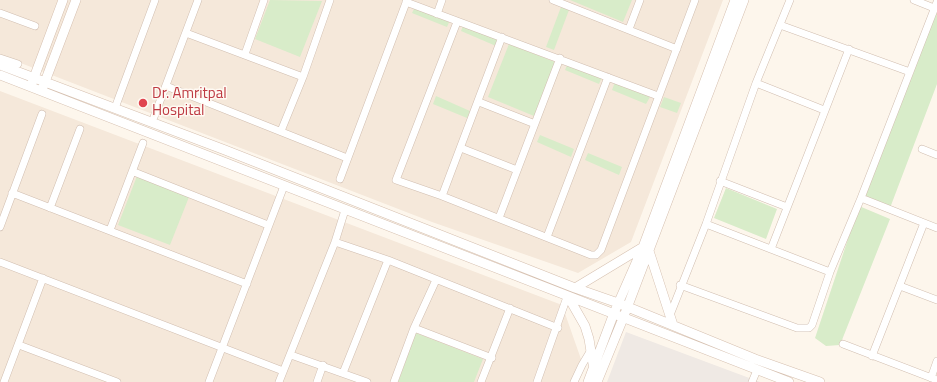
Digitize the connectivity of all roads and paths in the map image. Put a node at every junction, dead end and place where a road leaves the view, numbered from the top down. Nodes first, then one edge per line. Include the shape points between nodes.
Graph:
1 (64, 0) edge
2 (76, 0) edge
3 (155, 0) edge
4 (198, 0) edge
5 (264, 0) edge
6 (330, 0) edge
7 (442, 0) edge
8 (553, 0) edge
9 (640, 0) edge
10 (695, 0) edge
11 (735, 0) edge
12 (744, 0) edge
13 (790, 0) edge
14 (914, 0) edge
15 (407, 1) edge
16 (936, 5) edge
17 (0, 12) edge
18 (437, 14) junction
19 (457, 22) junction
20 (780, 25) junction
21 (35, 26) dead end
22 (629, 29) junction
23 (186, 33) junction
24 (502, 37) junction
25 (677, 49) junction
26 (848, 49) junction
27 (245, 54) junction
28 (0, 58) edge
29 (560, 58) junction
30 (18, 64) dead end
31 (0, 65) edge
32 (910, 72) junction
33 (0, 75) edge
34 (304, 77) junction
35 (608, 77) junction
36 (32, 82) junction
37 (756, 83) junction
38 (44, 86) junction
39 (166, 86) junction
40 (658, 96) junction
41 (479, 102) junction
42 (115, 108) junction
43 (824, 110) junction
44 (42, 114) dead end
45 (154, 117) dead end
46 (535, 124) junction
47 (80, 128) dead end
48 (282, 131) junction
49 (144, 143) dead end
50 (461, 148) junction
51 (922, 149) dead end
52 (937, 155) edge
53 (347, 158) junction
54 (517, 170) junction
55 (134, 172) junction
56 (340, 179) dead end
57 (720, 181) junction
58 (284, 186) junction
59 (12, 193) junction
60 (442, 196) junction
61 (861, 198) junction
62 (787, 207) junction
63 (50, 208) junction
64 (345, 210) junction
65 (499, 218) junction
66 (924, 223) junction
67 (706, 224) junction
68 (268, 225) junction
69 (0, 227) edge
70 (937, 228) edge
71 (110, 230) junction
72 (547, 237) junction
73 (335, 242) junction
74 (646, 249) junction
75 (770, 249) junction
76 (388, 260) junction
77 (0, 262) edge
78 (830, 272) junction
79 (43, 278) junction
80 (436, 280) junction
81 (247, 284) junction
82 (680, 285) junction
83 (900, 286) junction
84 (575, 288) junction
85 (568, 297) junction
86 (937, 300) edge
87 (618, 303) junction
88 (627, 307) junction
89 (510, 308) junction
90 (614, 313) junction
91 (670, 315) junction
92 (624, 316) junction
93 (673, 325) junction
94 (414, 328) junction
95 (558, 328) junction
96 (843, 344) dead end
97 (19, 345) junction
98 (223, 348) junction
99 (591, 350) junction
100 (291, 355) junction
101 (872, 356) junction
102 (492, 358) junction
103 (937, 362) edge
104 (322, 365) junction
105 (593, 369) junction
106 (757, 370) junction
107 (283, 371) junction
108 (343, 373) junction
109 (934, 379) edge
110 (4, 382) edge
111 (117, 382) edge
112 (209, 382) edge
113 (279, 382) edge
114 (317, 382) edge
115 (367, 382) edge
116 (394, 382) edge
117 (482, 382) edge
118 (537, 382) edge
119 (574, 382) edge
120 (588, 382) edge
121 (597, 382) edge
122 (752, 382) edge
123 (789, 382) edge
124 (820, 382) edge

1 - 36 main road
2 - 38 main road
3 - 42 street
4 - 23 street
5 - 27 street
6 - 34 street
7 - 18 street
8 - 22 street
9 - 22 street
10 - 25 street
11 - 74 main road
12 - 74 main road
13 - 20 street
14 - 16 street
15 - 18 street
15 - 53 street
16 - 32 street
17 - 21 street
18 - 19 street
19 - 24 street
19 - 60 street via 396,180
20 - 26 street
20 - 37 street
22 - 25 street
23 - 27 street
23 - 39 street
24 - 29 street
24 - 41 street
25 - 40 street
26 - 32 street
26 - 43 street
27 - 34 street
28 - 30 street
29 - 35 street
29 - 46 street
31 - 36 main road
32 - 61 street
33 - 36 main road
34 - 48 street
35 - 40 street
35 - 72 street
36 - 38 main road
37 - 43 street
37 - 57 street
38 - 42 main road
38 - 58 main road
39 - 45 street
39 - 48 street
40 - 72 street via 598,253 591,255
41 - 46 street
41 - 50 street
42 - 84 main road
43 - 62 street
44 - 59 street
46 - 54 street
47 - 63 street
48 - 53 street
49 - 55 street
50 - 54 street
50 - 60 street
51 - 52 street
53 - 56 street
54 - 65 street
55 - 68 street
55 - 71 street
57 - 62 street
57 - 67 street
58 - 64 main road
58 - 68 street
59 - 63 street
59 - 69 street
60 - 65 street
61 - 66 street
61 - 78 street
62 - 75 street
63 - 71 street
64 - 73 street
64 - 85 main road
65 - 72 street
66 - 70 street
66 - 83 street
67 - 75 street
67 - 82 street
68 - 81 street
71 - 81 street
73 - 76 street
73 - 100 street
74 - 84 main road
74 - 87 main road
74 - 88 main road
74 - 91 main road
75 - 78 street
76 - 80 street
76 - 108 street
77 - 79 street
78 - 82 street via 812,325 804,329
79 - 97 street
79 - 98 street
80 - 89 street
80 - 94 street
81 - 98 street
82 - 91 street
83 - 86 street
83 - 101 street
84 - 87 main road
85 - 90 main road
85 - 95 street
85 - 99 main road via 579,312
87 - 88 main road
87 - 90 main road
88 - 92 main road
88 - 93 main road
89 - 95 street
89 - 102 street
90 - 92 main road
90 - 105 main road
91 - 93 main road
92 - 106 main road
92 - 121 main road
93 - 124 main road via 755,359
94 - 102 street
94 - 116 street
95 - 118 street
96 - 101 street
97 - 110 street
97 - 111 street
98 - 107 street
98 - 112 street
99 - 105 main road
99 - 119 street
100 - 104 street
100 - 107 street
101 - 109 street
102 - 117 street
103 - 109 street
104 - 108 street
104 - 114 street
105 - 120 main road
106 - 122 street
106 - 123 main road
107 - 113 street
108 - 115 street

